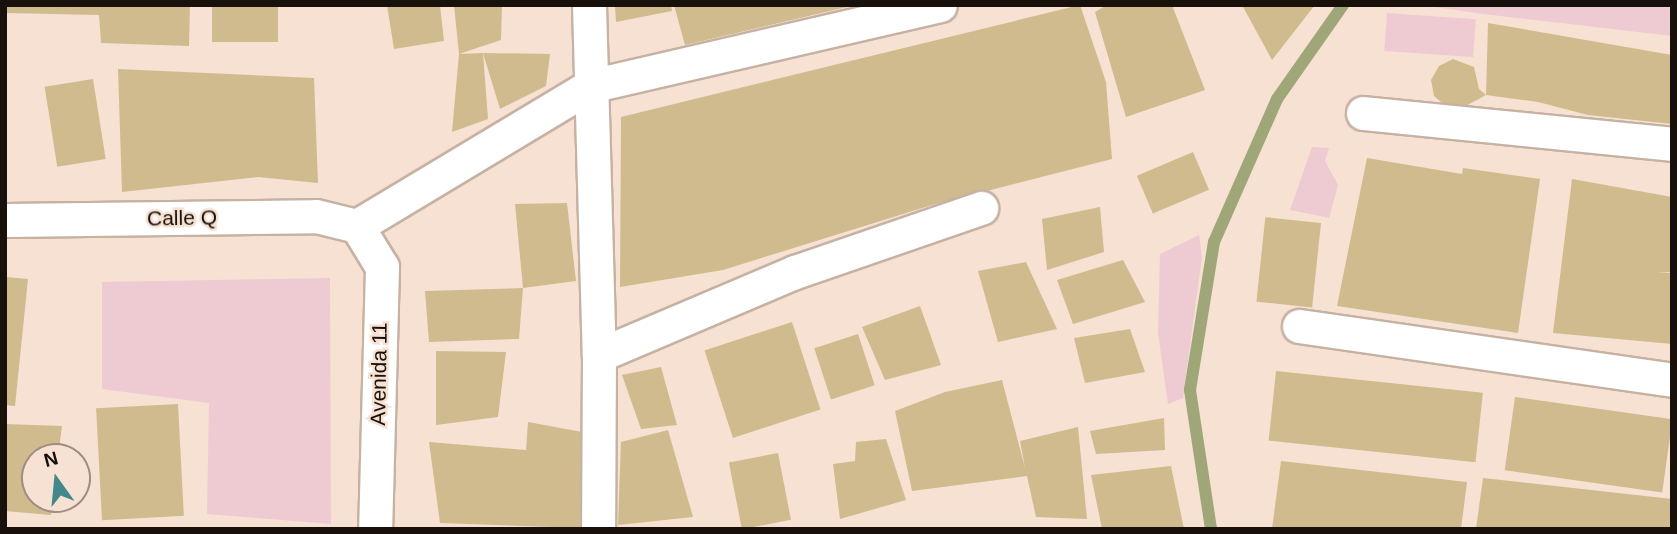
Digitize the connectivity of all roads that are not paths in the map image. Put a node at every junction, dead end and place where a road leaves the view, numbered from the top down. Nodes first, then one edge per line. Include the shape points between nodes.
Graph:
1 (589, 5) edge
2 (940, 5) edge
3 (590, 86) junction
4 (1363, 113) dead end
5 (1672, 144) edge
6 (981, 208) dead end
7 (5, 220) edge
8 (357, 226) junction
9 (1299, 326) dead end
10 (599, 355) junction
11 (1672, 380) edge
12 (375, 529) edge
13 (598, 529) edge

1 - 3 street
2 - 3 street
3 - 8 street
3 - 10 street
4 - 5 street
6 - 10 street via 795,272
7 - 8 street, Calle Q via 316,216
8 - 12 street, Avenida 11 via 382,267
9 - 11 street
10 - 13 street

